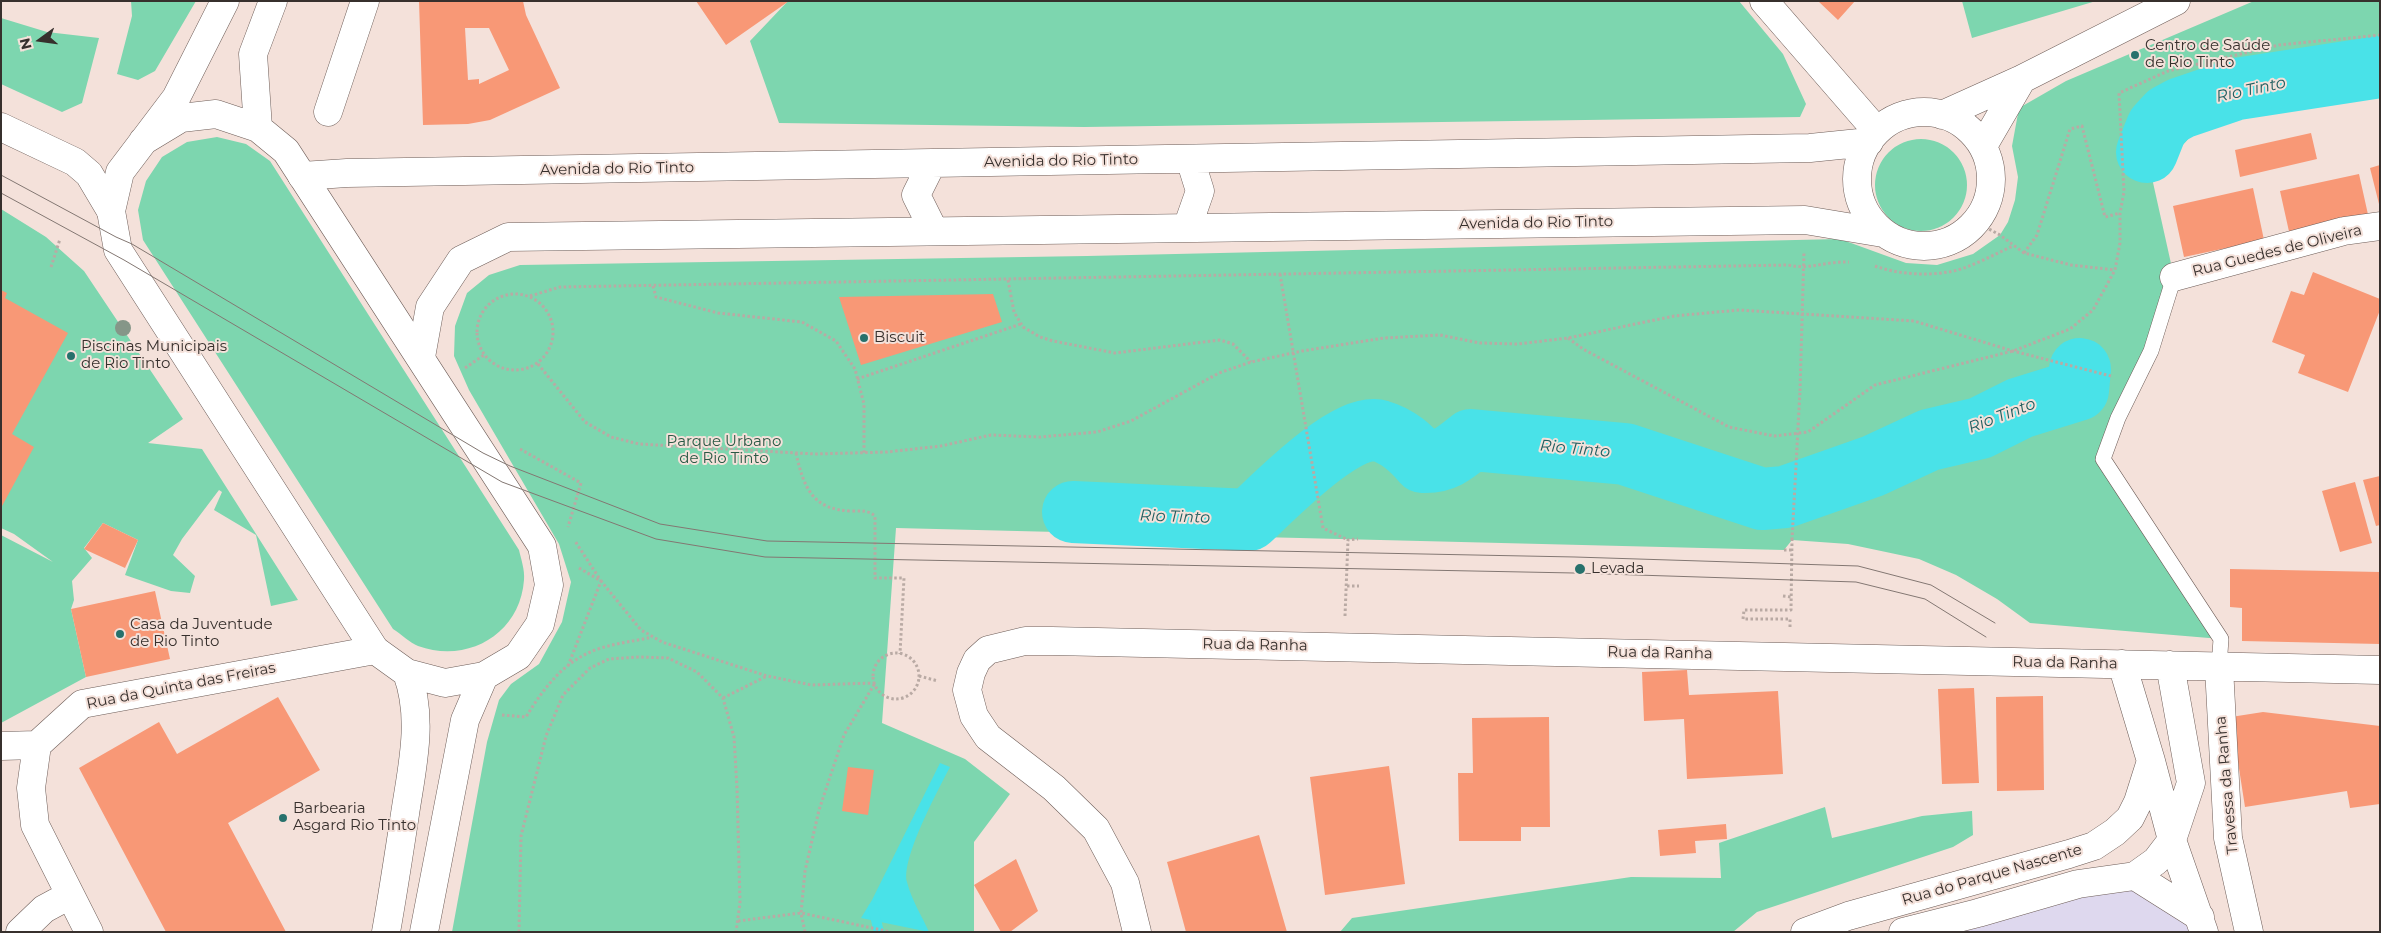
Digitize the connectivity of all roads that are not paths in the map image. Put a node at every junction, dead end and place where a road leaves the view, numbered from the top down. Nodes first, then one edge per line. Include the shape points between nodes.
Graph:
1 (225, 1) edge
2 (273, 1) edge
3 (365, 1) edge
4 (1764, 1) edge
5 (2176, 1) edge
6 (2022, 79) junction
7 (328, 112) dead end
8 (1942, 115) junction
9 (1, 127) edge
10 (258, 128) junction
11 (1873, 136) junction
12 (143, 141) junction
13 (1983, 146) junction
14 (1190, 159) junction
15 (932, 163) junction
16 (302, 176) junction
17 (112, 211) junction
18 (2380, 226) edge
19 (1187, 228) junction
20 (934, 231) junction
21 (1883, 233) junction
22 (2174, 277) joint
23 (422, 357) junction
24 (375, 650) junction
25 (2122, 664) junction
26 (2170, 666) junction
27 (2219, 667) junction
28 (2380, 670) edge
29 (407, 673) junction
30 (484, 676) junction
31 (37, 745) junction
32 (1, 746) edge
33 (2151, 761) junction
34 (2172, 840) junction
35 (2135, 876) junction
36 (70, 895) junction
37 (2202, 925) edge
38 (20, 932) edge
39 (89, 932) edge
40 (386, 932) edge
41 (424, 932) edge
42 (1137, 932) edge
43 (1805, 932) edge
44 (1903, 932) edge
45 (2248, 932) edge

1 - 12 street via 176,98
2 - 10 street via 252,54
3 - 7 street
4 - 11 street
5 - 6 street
6 - 8 street
6 - 13 street
8 - 11 street via 1922,112 1902,116
8 - 13 street via 1972,132
9 - 17 street via 75,162 89,174
10 - 12 street via 216,114 181,118
10 - 16 street via 286,151
11 - 14 street, Avenida do Rio Tinto via 1810,148
11 - 21 street via 1860,158 1857,178 1860,199 1870,219
12 - 17 street via 120,172
13 - 21 street via 1990,165 1987,205 1961,236 1942,245 1922,247 1901,243
14 - 15 street, Avenida do Rio Tinto
14 - 19 street via 1200,191
15 - 16 street, Avenida do Rio Tinto
15 - 20 street via 916,195
16 - 23 street
17 - 24 street via 118,250
18 - 22 street, Rua Guedes de Oliveira via 2344,232
19 - 20 street, Avenida do Rio Tinto
19 - 21 street, Avenida do Rio Tinto via 1805,220
20 - 23 street, Avenida do Rio Tinto via 508,237 462,260 430,307
22 - 27 lane via 2151,351 2118,418 2103,459 2221,639
23 - 30 street via 542,546 549,585 540,624 518,656
24 - 29 street
24 - 31 street, Rua da Quinta das Freiras via 82,704
25 - 26 street, Rua da Ranha
25 - 33 street
25 - 42 street, Rua da Ranha via 1025,641 988,650 974,666 967,690 974,716 988,737 1054,788 1096,829 1126,882
26 - 27 street, Rua da Ranha
26 - 34 street, Rua do Parque Nascente via 2191,783
27 - 28 street, Rua da Ranha
27 - 45 street, Travessa da Ranha via 2228,838
29 - 30 street via 445,683
29 - 40 street via 414,693 416,724 412,770
30 - 41 street via 465,720
31 - 32 street
31 - 36 street via 31,788 35,825
33 - 34 street
33 - 43 street, Rua do Parque Nascente via 2130,818 2094,846 1848,916
34 - 35 street, Rua do Parque Nascente via 2156,861
34 - 37 street
35 - 37 street
35 - 44 street, Rua do Parque Nascente via 2078,884
36 - 38 street via 44,909
36 - 39 street

